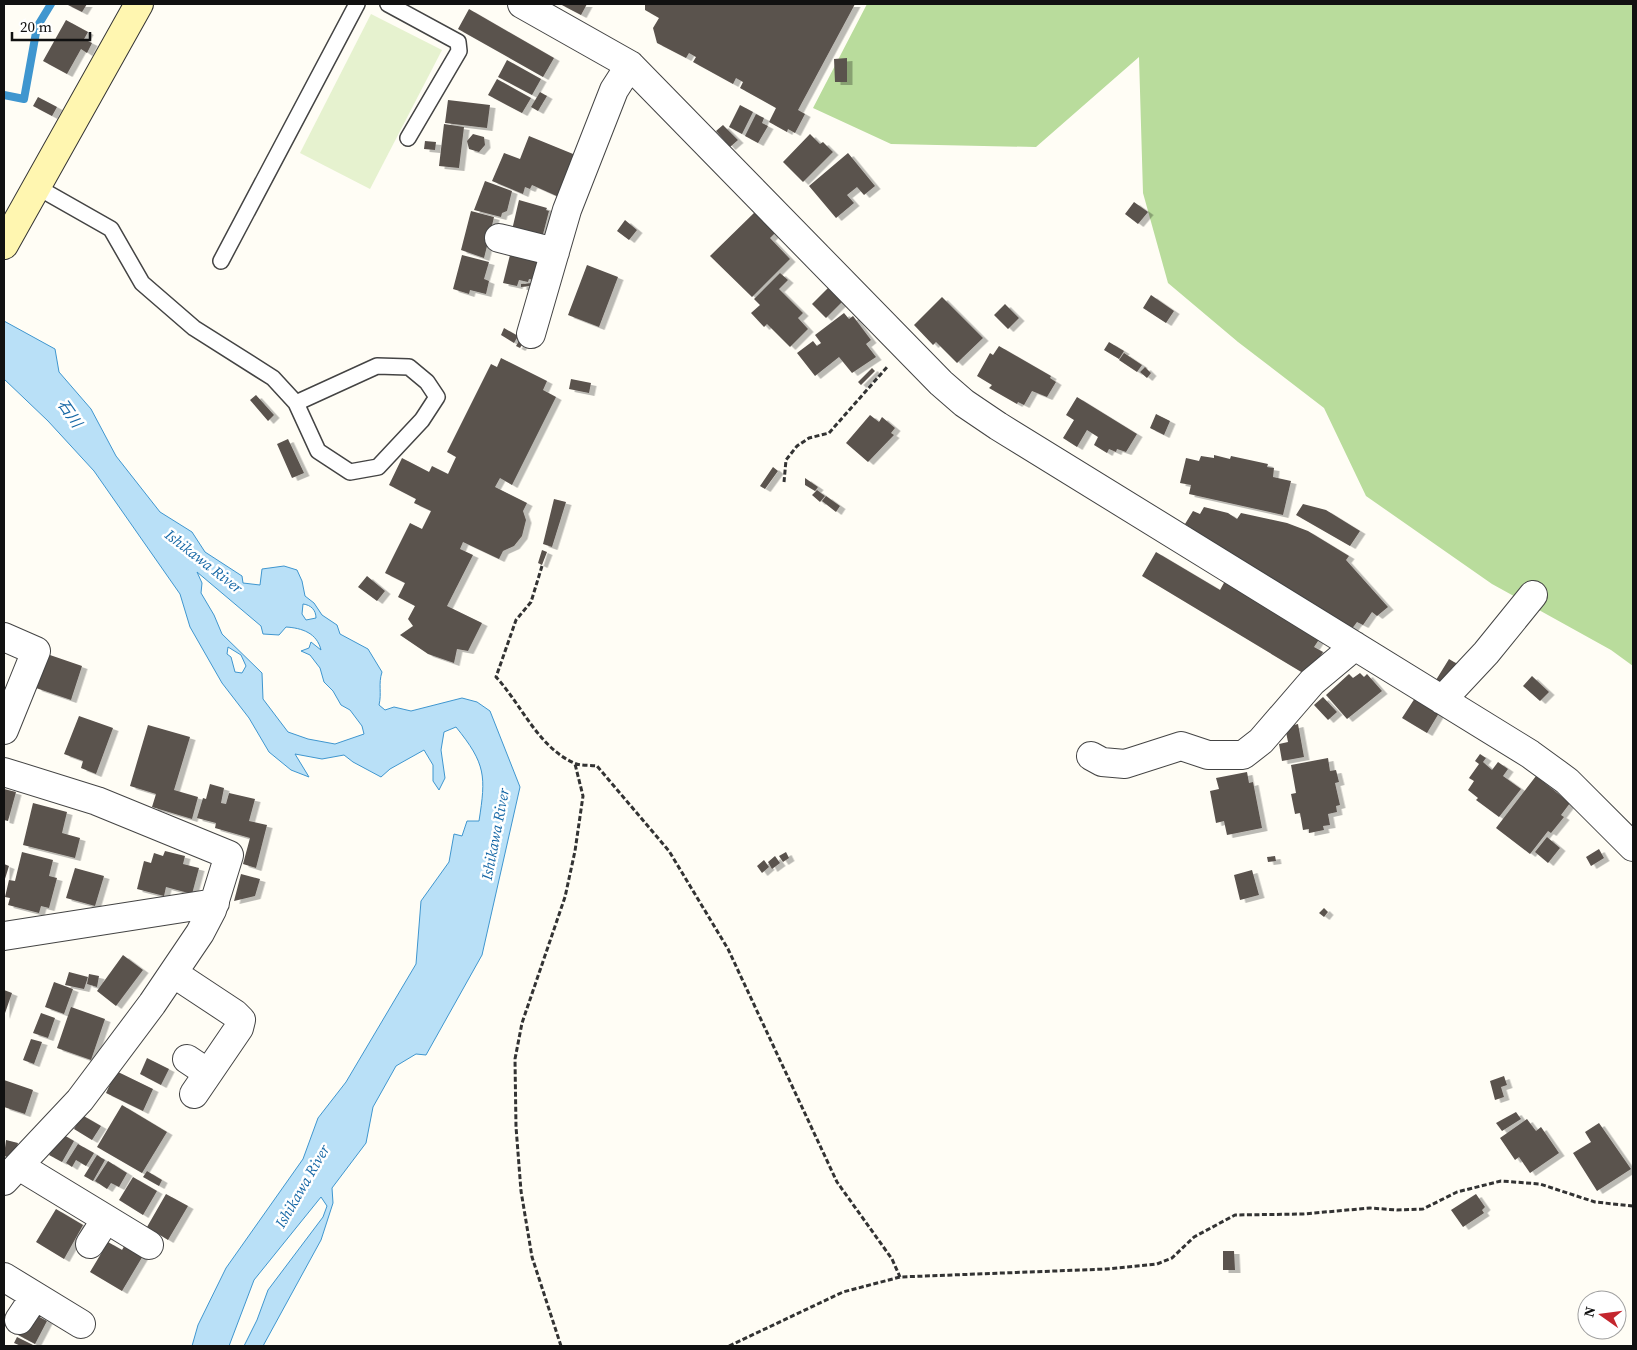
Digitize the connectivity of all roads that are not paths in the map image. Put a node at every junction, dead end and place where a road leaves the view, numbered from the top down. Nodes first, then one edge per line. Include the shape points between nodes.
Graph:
1 (139, 4) edge
2 (357, 4) edge
3 (388, 4) edge
4 (522, 4) edge
5 (630, 65) junction
6 (408, 138) dead end
7 (32, 195) junction
8 (499, 238) dead end
9 (4, 245) edge
10 (555, 252) junction
11 (221, 261) dead end
12 (531, 334) dead end
13 (296, 403) junction
14 (1533, 595) dead end
15 (4, 637) edge
16 (1355, 646) junction
17 (1442, 700) junction
18 (4, 730) edge
19 (1091, 756) dead end
20 (4, 772) edge
21 (1633, 847) edge
22 (215, 903) junction
23 (4, 936) edge
24 (173, 973) junction
25 (196, 1075) dead end
26 (11, 1174) edge
27 (106, 1219) junction
28 (90, 1244) dead end
29 (149, 1245) dead end
30 (4, 1277) edge
31 (35, 1296) junction
32 (19, 1320) dead end
33 (81, 1324) dead end

1 - 7 street
2 - 11 lane
3 - 6 lane via 458,42 460,51
4 - 5 street
5 - 10 street via 611,99 567,210
5 - 16 street via 964,403
7 - 9 street
7 - 13 lane via 111,229 142,283 194,328 273,378
8 - 10 street
10 - 12 street
13 - 13 lane via 318,451 350,472 378,467 422,420 437,397 427,382 409,367 377,366
14 - 17 street
15 - 18 street via 36,651
16 - 17 street
16 - 19 street via 1312,682 1261,741 1243,755 1208,755 1181,746 1125,764 1102,762
17 - 21 street via 1530,754 1566,781
20 - 22 street via 97,801 229,855
22 - 23 street
22 - 24 street via 200,933
24 - 25 street via 241,1020 239,1028
24 - 26 street via 80,1100
26 - 27 street
27 - 28 street
27 - 29 street
30 - 31 street
31 - 32 street
31 - 33 street

